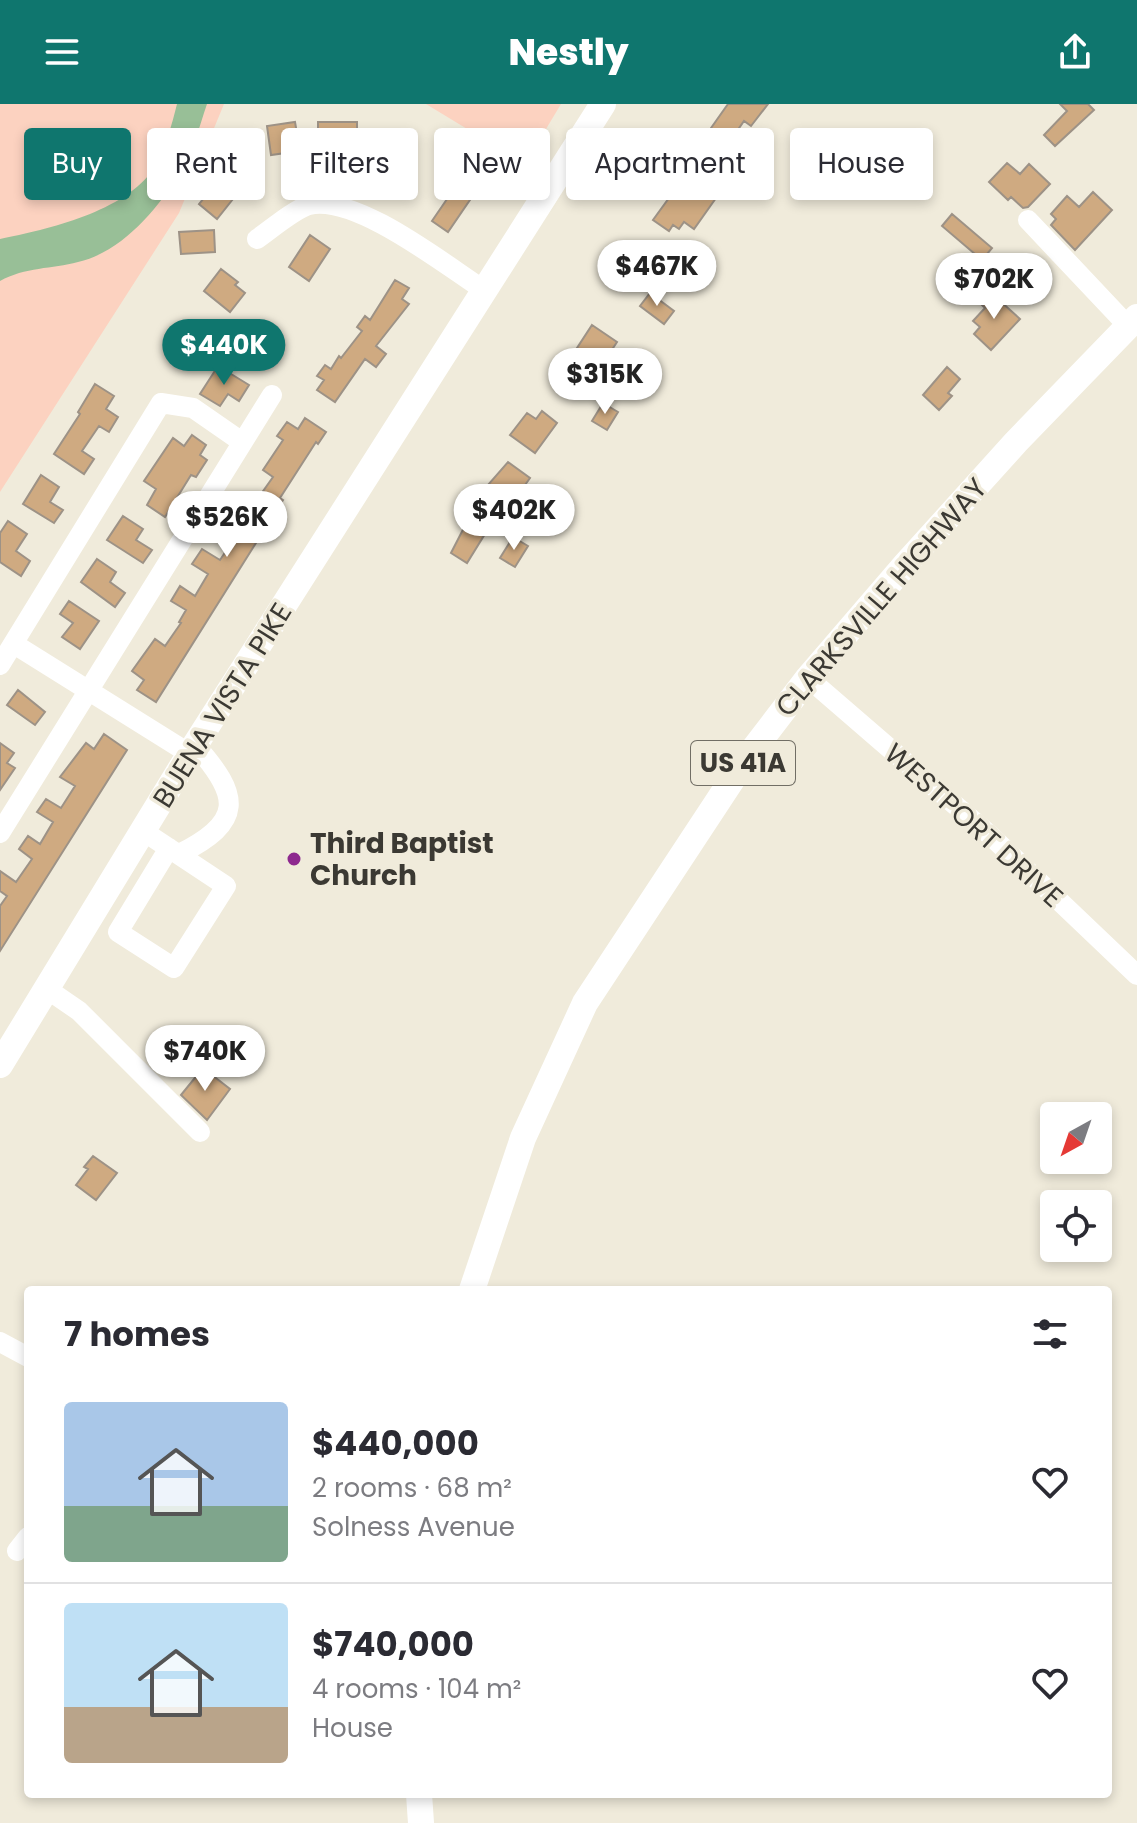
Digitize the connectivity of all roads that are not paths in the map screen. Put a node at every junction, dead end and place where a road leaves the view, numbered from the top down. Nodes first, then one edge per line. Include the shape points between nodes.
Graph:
1 (603, 104) edge
2 (1028, 220) dead end
3 (257, 239) dead end
4 (484, 290) junction
5 (1132, 321) edge
6 (272, 395) dead end
7 (242, 442) junction
8 (14, 644) junction
9 (0, 665) edge
10 (808, 678) junction
11 (88, 690) junction
12 (192, 750) junction
13 (143, 831) junction
14 (0, 833) edge
15 (174, 851) junction
16 (1137, 975) edge
17 (47, 989) junction
18 (0, 1065) edge
19 (200, 1132) dead end
20 (473, 1286) edge
21 (0, 1342) edge
22 (24, 1355) edge
23 (419, 1798) edge
24 (421, 1823) edge

1 - 4 main road, BUENA VISTA PIKE
2 - 5 street
3 - 4 street via 308,205 338,205 371,218
4 - 12 main road, BUENA VISTA PIKE
5 - 10 main road, CLARKSVILLE HIGHWAY / US 41A via 1016,442
6 - 7 street
7 - 8 street via 193,408 161,403
7 - 11 street
8 - 9 street
8 - 11 street
10 - 16 street, WESTPORT DRIVE via 991,836
10 - 20 main road, CLARKSVILLE HIGHWAY / US 41A via 743,763 585,1003 523,1138
11 - 12 street
11 - 14 street
12 - 13 main road, BUENA VISTA PIKE
12 - 15 street via 212,764 224,783 229,809 219,828 198,845
13 - 15 street
13 - 17 main road, BUENA VISTA PIKE
15 - 15 street via 226,886 174,968 118,932
17 - 18 main road, BUENA VISTA PIKE
17 - 19 street via 79,1011
21 - 22 street
23 - 24 main road

